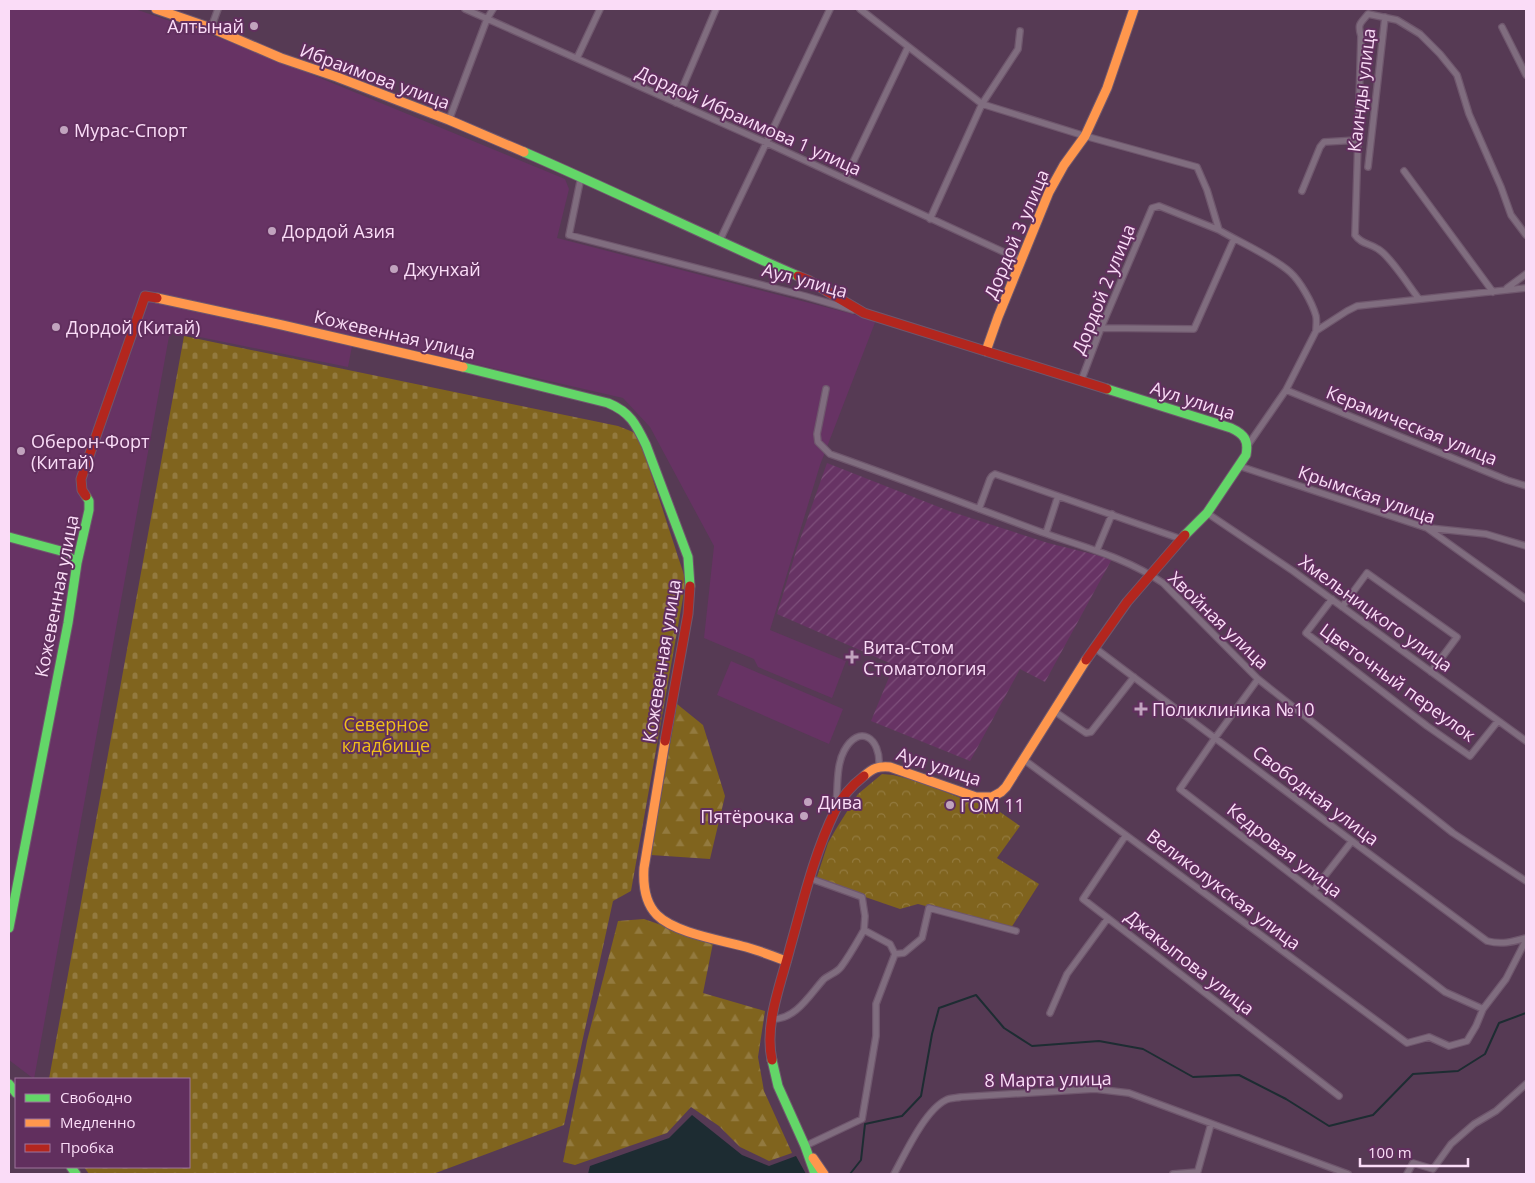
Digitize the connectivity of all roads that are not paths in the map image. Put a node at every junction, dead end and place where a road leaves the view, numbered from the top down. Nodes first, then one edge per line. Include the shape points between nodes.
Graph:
1 (156, 9) edge
2 (218, 9) edge
3 (464, 9) edge
4 (493, 9) edge
5 (600, 9) edge
6 (716, 9) edge
7 (830, 9) edge
8 (860, 9) edge
9 (1134, 9) edge
10 (1385, 17) junction
11 (487, 19) junction
12 (1502, 27) dead end
13 (211, 28) junction
14 (1020, 31) dead end
15 (908, 47) junction
16 (577, 58) junction
17 (1526, 75) edge
18 (676, 102) junction
19 (982, 104) junction
20 (448, 120) junction
21 (1086, 136) junction
22 (1358, 140) junction
23 (766, 143) junction
24 (1368, 167) dead end
25 (1404, 171) dead end
26 (581, 178) junction
27 (845, 179) junction
28 (1302, 191) dead end
29 (930, 219) junction
30 (1219, 230) junction
31 (1526, 235) edge
32 (1234, 239) junction
33 (719, 242) junction
34 (1021, 260) junction
35 (1526, 274) edge
36 (1526, 288) edge
37 (1505, 290) junction
38 (1493, 292) junction
39 (1419, 299) junction
40 (864, 313) junction
41 (1102, 328) junction
42 (1316, 332) junction
43 (986, 351) junction
44 (1081, 381) junction
45 (826, 389) dead end
46 (1286, 390) junction
47 (1248, 445) junction
48 (1239, 466) junction
49 (1526, 486) edge
50 (1058, 496) junction
51 (979, 509) junction
52 (1207, 513) junction
53 (1112, 514) junction
54 (1427, 528) junction
55 (1046, 534) junction
56 (9, 537) edge
57 (1181, 539) junction
58 (1526, 546) edge
59 (1098, 550) junction
60 (77, 563) junction
61 (1150, 574) junction
62 (1332, 599) junction
63 (1526, 599) edge
64 (1342, 607) junction
65 (1095, 648) junction
66 (1432, 672) junction
67 (1134, 677) junction
68 (1258, 679) junction
69 (1054, 711) junction
70 (1498, 720) junction
71 (1215, 738) junction
72 (1526, 741) edge
73 (1023, 759) junction
74 (879, 766) junction
75 (835, 810) junction
76 (1126, 835) junction
77 (1352, 842) junction
78 (809, 878) junction
79 (1526, 881) edge
80 (1313, 890) junction
81 (1108, 918) junction
82 (9, 928) edge
83 (864, 930) junction
84 (1016, 931) dead end
85 (1526, 939) edge
86 (895, 954) junction
87 (786, 961) junction
88 (1483, 1010) junction
89 (1050, 1013) dead end
90 (772, 1019) junction
91 (1526, 1084) edge
92 (1339, 1096) dead end
93 (1211, 1124) junction
94 (805, 1146) junction
95 (1197, 1173) edge
96 (815, 1174) edge
97 (824, 1174) edge
98 (894, 1174) edge
99 (1173, 1174) edge
100 (1348, 1174) edge
101 (1407, 1174) edge

1 - 13 main road, Ибраимова улица
2 - 13 street
3 - 11 street, Дордой Ибраимова 1 улица
4 - 11 street
5 - 16 street
6 - 18 street
7 - 23 street
8 - 15 street
9 - 21 main road, Дордой 3 улица
10 - 22 street via 1368,14 1360,22
10 - 24 street, Каинды улица
10 - 31 street via 1397,20 1420,34 1457,74 1469,114 1511,215
11 - 16 street, Дордой Ибраимова 1 улица
11 - 20 street
12 - 17 street
13 - 20 main road, Ибраимова улица via 281,58
14 - 19 street via 1018,49
15 - 19 street
15 - 27 street
16 - 18 street, Дордой Ибраимова 1 улица
18 - 23 street, Дордой Ибраимова 1 улица
19 - 21 street
19 - 29 street
20 - 26 main road, Ибраимова улица
21 - 30 street via 1197,167
21 - 34 main road, Дордой 3 улица via 1049,192
22 - 28 street via 1324,142
22 - 39 street via 1355,235 1388,257
23 - 27 street, Дордой Ибраимова 1 улица
23 - 33 street
25 - 38 street
26 - 33 main road, Ибраимова улица
26 - 40 street, Аул улица via 569,236
27 - 29 street, Дордой Ибраимова 1 улица
29 - 34 street, Дордой Ибраимова 1 улица
30 - 32 street
30 - 41 street, Дордой 2 улица via 1159,206 1152,208
32 - 41 street via 1194,329
32 - 42 street via 1291,273 1309,298 1316,318
33 - 40 main road, Ибраимова улица via 808,280
34 - 43 main road, Дордой 3 улица
35 - 37 street
36 - 37 street
37 - 38 street
38 - 39 street
39 - 42 street via 1357,306
40 - 43 main road, Аул улица
41 - 44 street, Дордой 2 улица
42 - 46 street
43 - 44 main road, Аул улица
44 - 47 main road, Аул улица via 1238,431
45 - 51 street, Хвойная улица via 817,434 818,442 830,454
46 - 47 street
46 - 49 street, Керамическая улица
47 - 48 main road, Аул улица
48 - 52 main road, Аул улица
48 - 54 street, Крымская улица
50 - 51 street via 995,474
50 - 53 street
50 - 55 street
51 - 55 street, Хвойная улица
52 - 57 main road, Аул улица
52 - 62 street, Хмельницкого улица
53 - 57 street
53 - 59 street
54 - 58 street via 1486,534
54 - 63 street, Крымская улица
55 - 59 street, Хвойная улица
56 - 60 main road via 61,551
57 - 61 main road, Аул улица
59 - 61 street, Хвойная улица
60 - 82 main road, Кожевенная улица
60 - 87 main road, Кожевенная улица via 90,506 80,485 83,470 145,296 538,385 620,408 634,423 646,445 688,557 691,574 691,590 644,868 646,896 657,915 667,922
61 - 65 main road, Аул улица
61 - 68 street, Хвойная улица via 1163,583
62 - 64 street, Хмельницкого улица
62 - 70 street, Цветочный переулок via 1306,633 1428,726 1470,756
64 - 66 street, Хмельницкого улица
64 - 66 street via 1366,573 1458,637
65 - 67 street, Свободная улица
65 - 69 main road, Аул улица
66 - 70 street, Хмельницкого улица
67 - 69 street via 1091,732
67 - 71 street, Свободная улица
68 - 71 street, Кедровая улица
68 - 79 street, Хвойная улица via 1453,833
69 - 73 main road, Аул улица
70 - 72 street, Хмельницкого улица
71 - 77 street, Свободная улица
71 - 80 street, Кедровая улица via 1180,789
73 - 74 main road, Аул улица via 1001,792 987,798
73 - 76 street, Великолукская улица
74 - 75 main road, Аул улица via 851,786
74 - 75 street via 873,740 862,737 849,744 839,768
75 - 78 main road, Аул улица
76 - 81 street, Джакыпова улица via 1083,899
76 - 88 street, Великолукская улица via 1407,1043 1429,1038 1450,1046 1467,1041
77 - 80 street
77 - 85 street, Свободная улица via 1487,941 1498,944
78 - 83 street via 862,897
78 - 87 main road, Аул улица
80 - 88 street, Кедровая улица via 1445,992
81 - 89 street via 1067,974
81 - 92 street, Джакыпова улица
83 - 86 street via 890,944
83 - 90 street via 840,969 824,979 797,1009 780,1019
84 - 86 street via 929,908 922,938 904,953
85 - 88 street via 1506,978
86 - 94 street via 876,1004 876,1036 862,1119
87 - 90 main road, Аул улица
90 - 94 main road, Аул улица via 770,1050 776,1080
91 - 101 street via 1451,1144 1433,1169 1413,1163
93 - 95 street
93 - 98 street, 8 Марта улица via 1129,1093 1096,1089 961,1097 946,1100 935,1108 919,1128
93 - 100 street, 8 Марта улица
94 - 96 main road
94 - 97 main road
95 - 99 street

